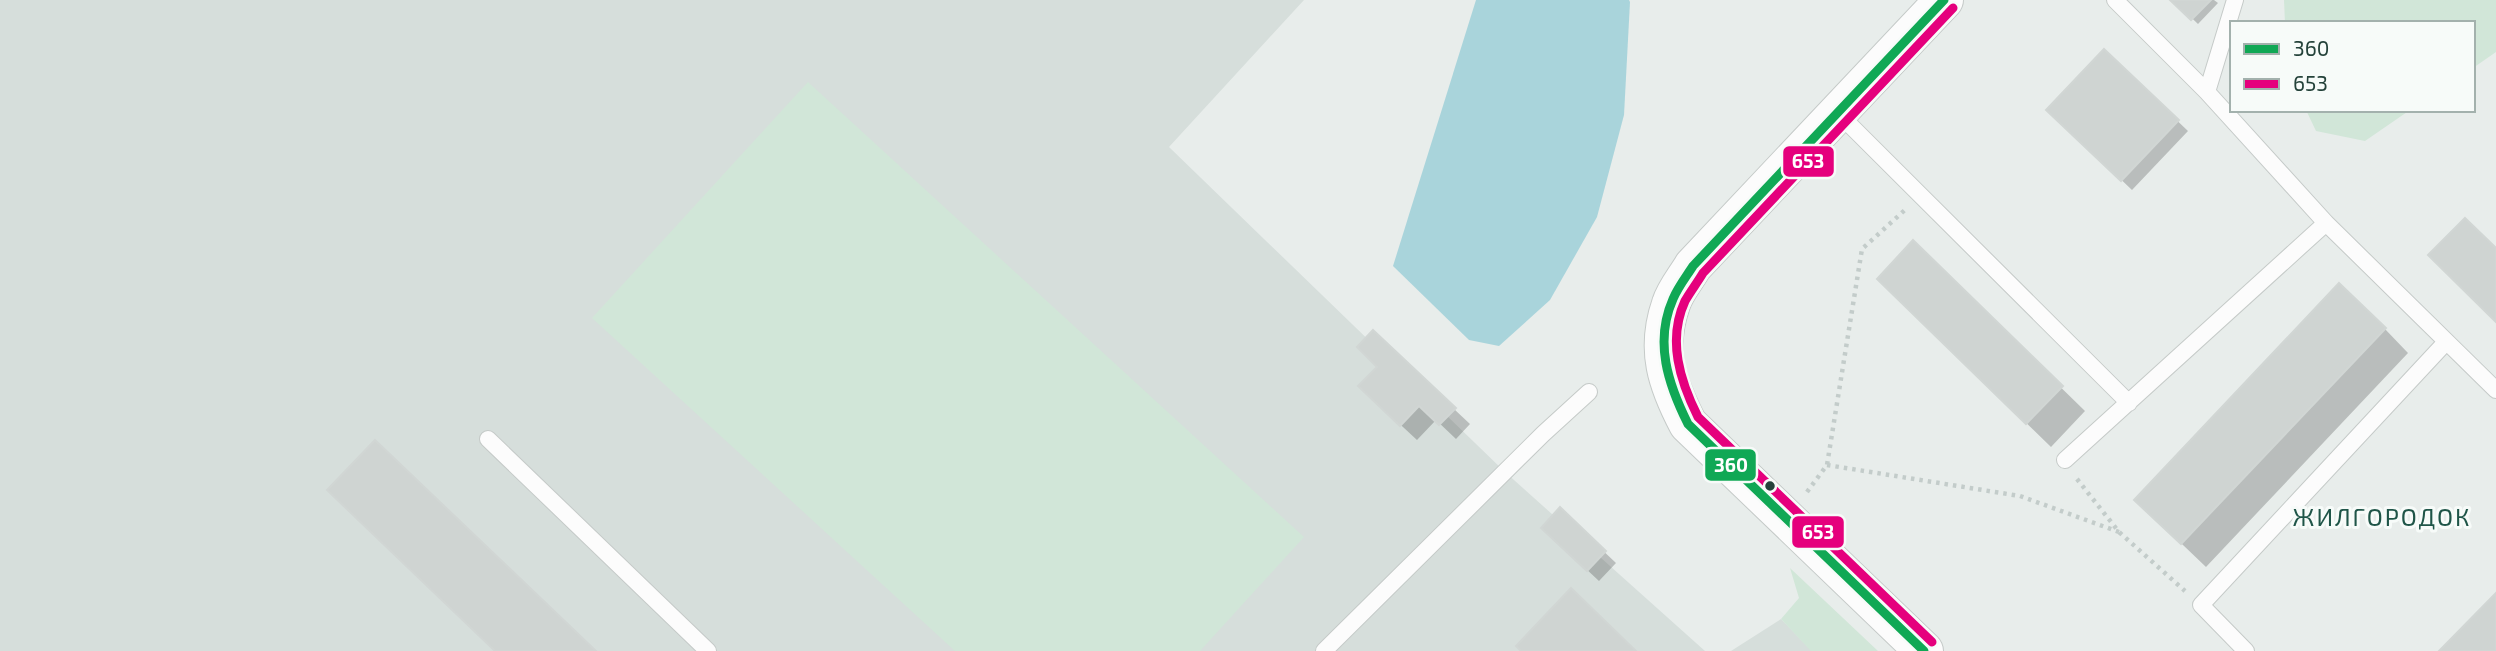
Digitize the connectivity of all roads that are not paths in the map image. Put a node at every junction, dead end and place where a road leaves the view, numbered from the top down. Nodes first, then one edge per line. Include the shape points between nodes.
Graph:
1 (1944, 0) edge
2 (2115, 0) edge
3 (2235, 0) edge
4 (2207, 92) junction
5 (1838, 113) junction
6 (2326, 223) junction
7 (2446, 342) junction
8 (2496, 390) edge
9 (1589, 392) dead end
10 (2129, 403) junction
11 (488, 439) dead end
12 (2065, 460) road end
13 (708, 651) edge
14 (1324, 651) edge
15 (1924, 651) edge
16 (2246, 651) edge

1 - 5 street
2 - 4 lane
3 - 4 lane
4 - 6 lane
5 - 10 lane
5 - 15 street via 1693,267 1671,303 1662,349 1671,392 1688,424
6 - 7 lane
6 - 10 lane
7 - 8 lane
7 - 16 lane via 2201,605
9 - 14 lane
10 - 12 lane
11 - 13 lane

